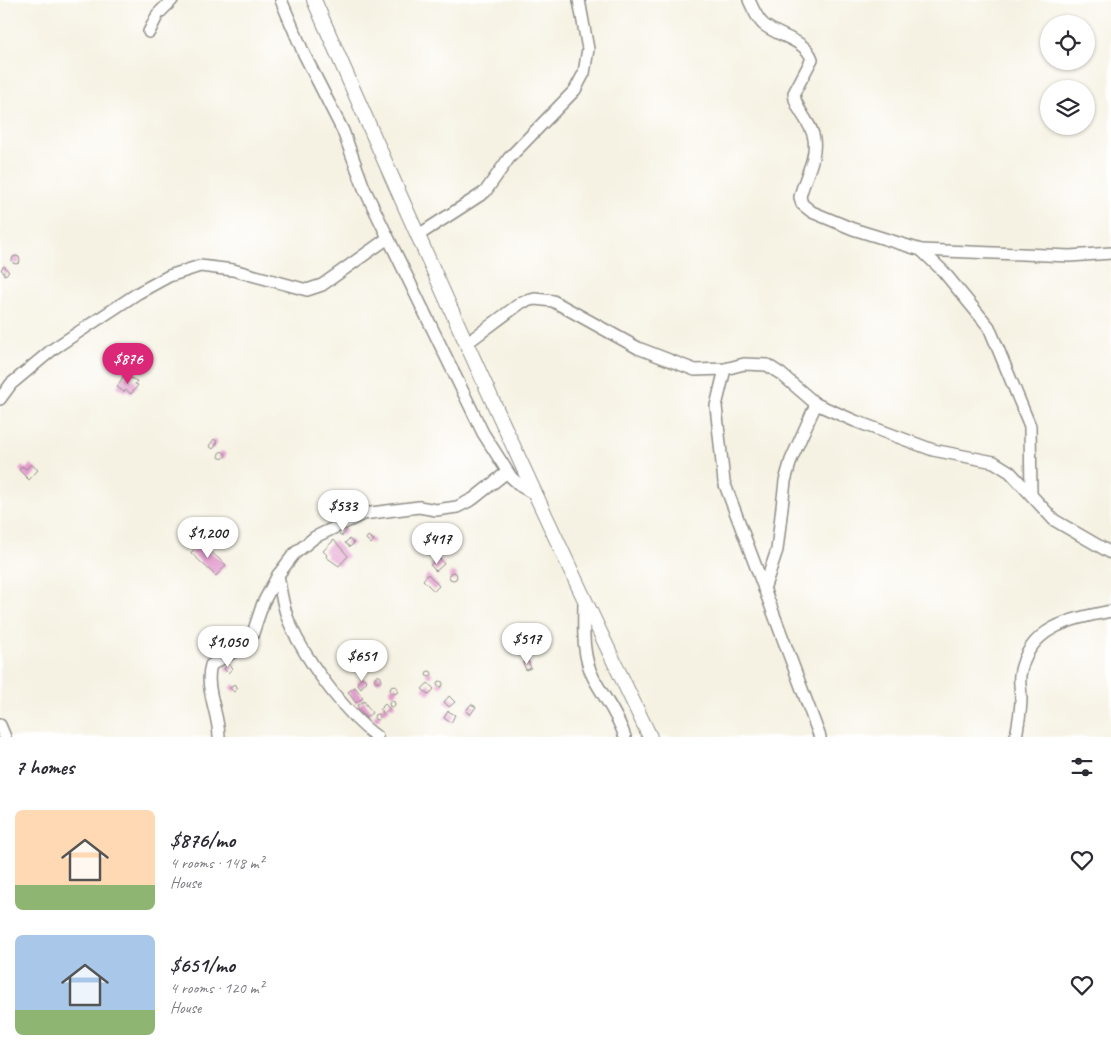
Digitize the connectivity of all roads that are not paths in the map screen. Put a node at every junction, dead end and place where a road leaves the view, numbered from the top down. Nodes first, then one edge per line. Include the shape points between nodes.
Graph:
1 (172, 0) edge
2 (281, 0) edge
3 (314, 0) edge
4 (579, 0) edge
5 (750, 0) edge
6 (149, 32) dead end
7 (416, 236) junction
8 (388, 238) junction
9 (921, 250) junction
10 (1111, 253) edge
11 (467, 343) junction
12 (725, 369) junction
13 (0, 399) edge
14 (816, 404) junction
15 (507, 472) junction
16 (1031, 495) junction
17 (538, 496) junction
18 (1111, 553) edge
19 (278, 575) junction
20 (764, 589) junction
21 (584, 599) junction
22 (1111, 611) edge
23 (0, 725) edge
24 (5, 737) edge
25 (219, 737) edge
26 (376, 737) edge
27 (625, 737) edge
28 (650, 737) edge
29 (820, 737) edge
30 (1016, 737) edge

1 - 6 street via 158,14
2 - 8 street
3 - 7 main road
4 - 7 street via 588,50 584,73 574,90 509,158 485,192
5 - 9 street via 763,24 806,48 812,59 794,93 814,138 814,149 800,197 802,204 812,212 853,229
7 - 11 main road
8 - 13 street via 322,286 307,290 233,270 200,266 169,276 53,349 12,384
8 - 15 street via 471,410
9 - 10 street via 1070,256
9 - 16 street via 944,271 990,327 1030,426
11 - 12 street via 522,302 535,299 553,301 664,360 695,370
11 - 17 main road
12 - 14 street via 744,364 767,365
12 - 20 street via 716,406 724,482
14 - 16 street via 933,450 994,462 1010,472
14 - 20 street via 785,481 777,550
15 - 17 street via 522,487
15 - 19 street via 473,499 457,507 436,510 419,507 363,514 344,522 301,548
16 - 18 street via 1054,520
17 - 21 main road
19 - 25 street via 263,603 250,642 212,665 209,674
19 - 26 street via 290,625 314,665 351,715
20 - 29 street
21 - 27 street via 586,658 593,678 620,721
21 - 28 main road
22 - 30 street via 1061,622 1041,636 1026,654 1020,676 1021,699
23 - 24 street

